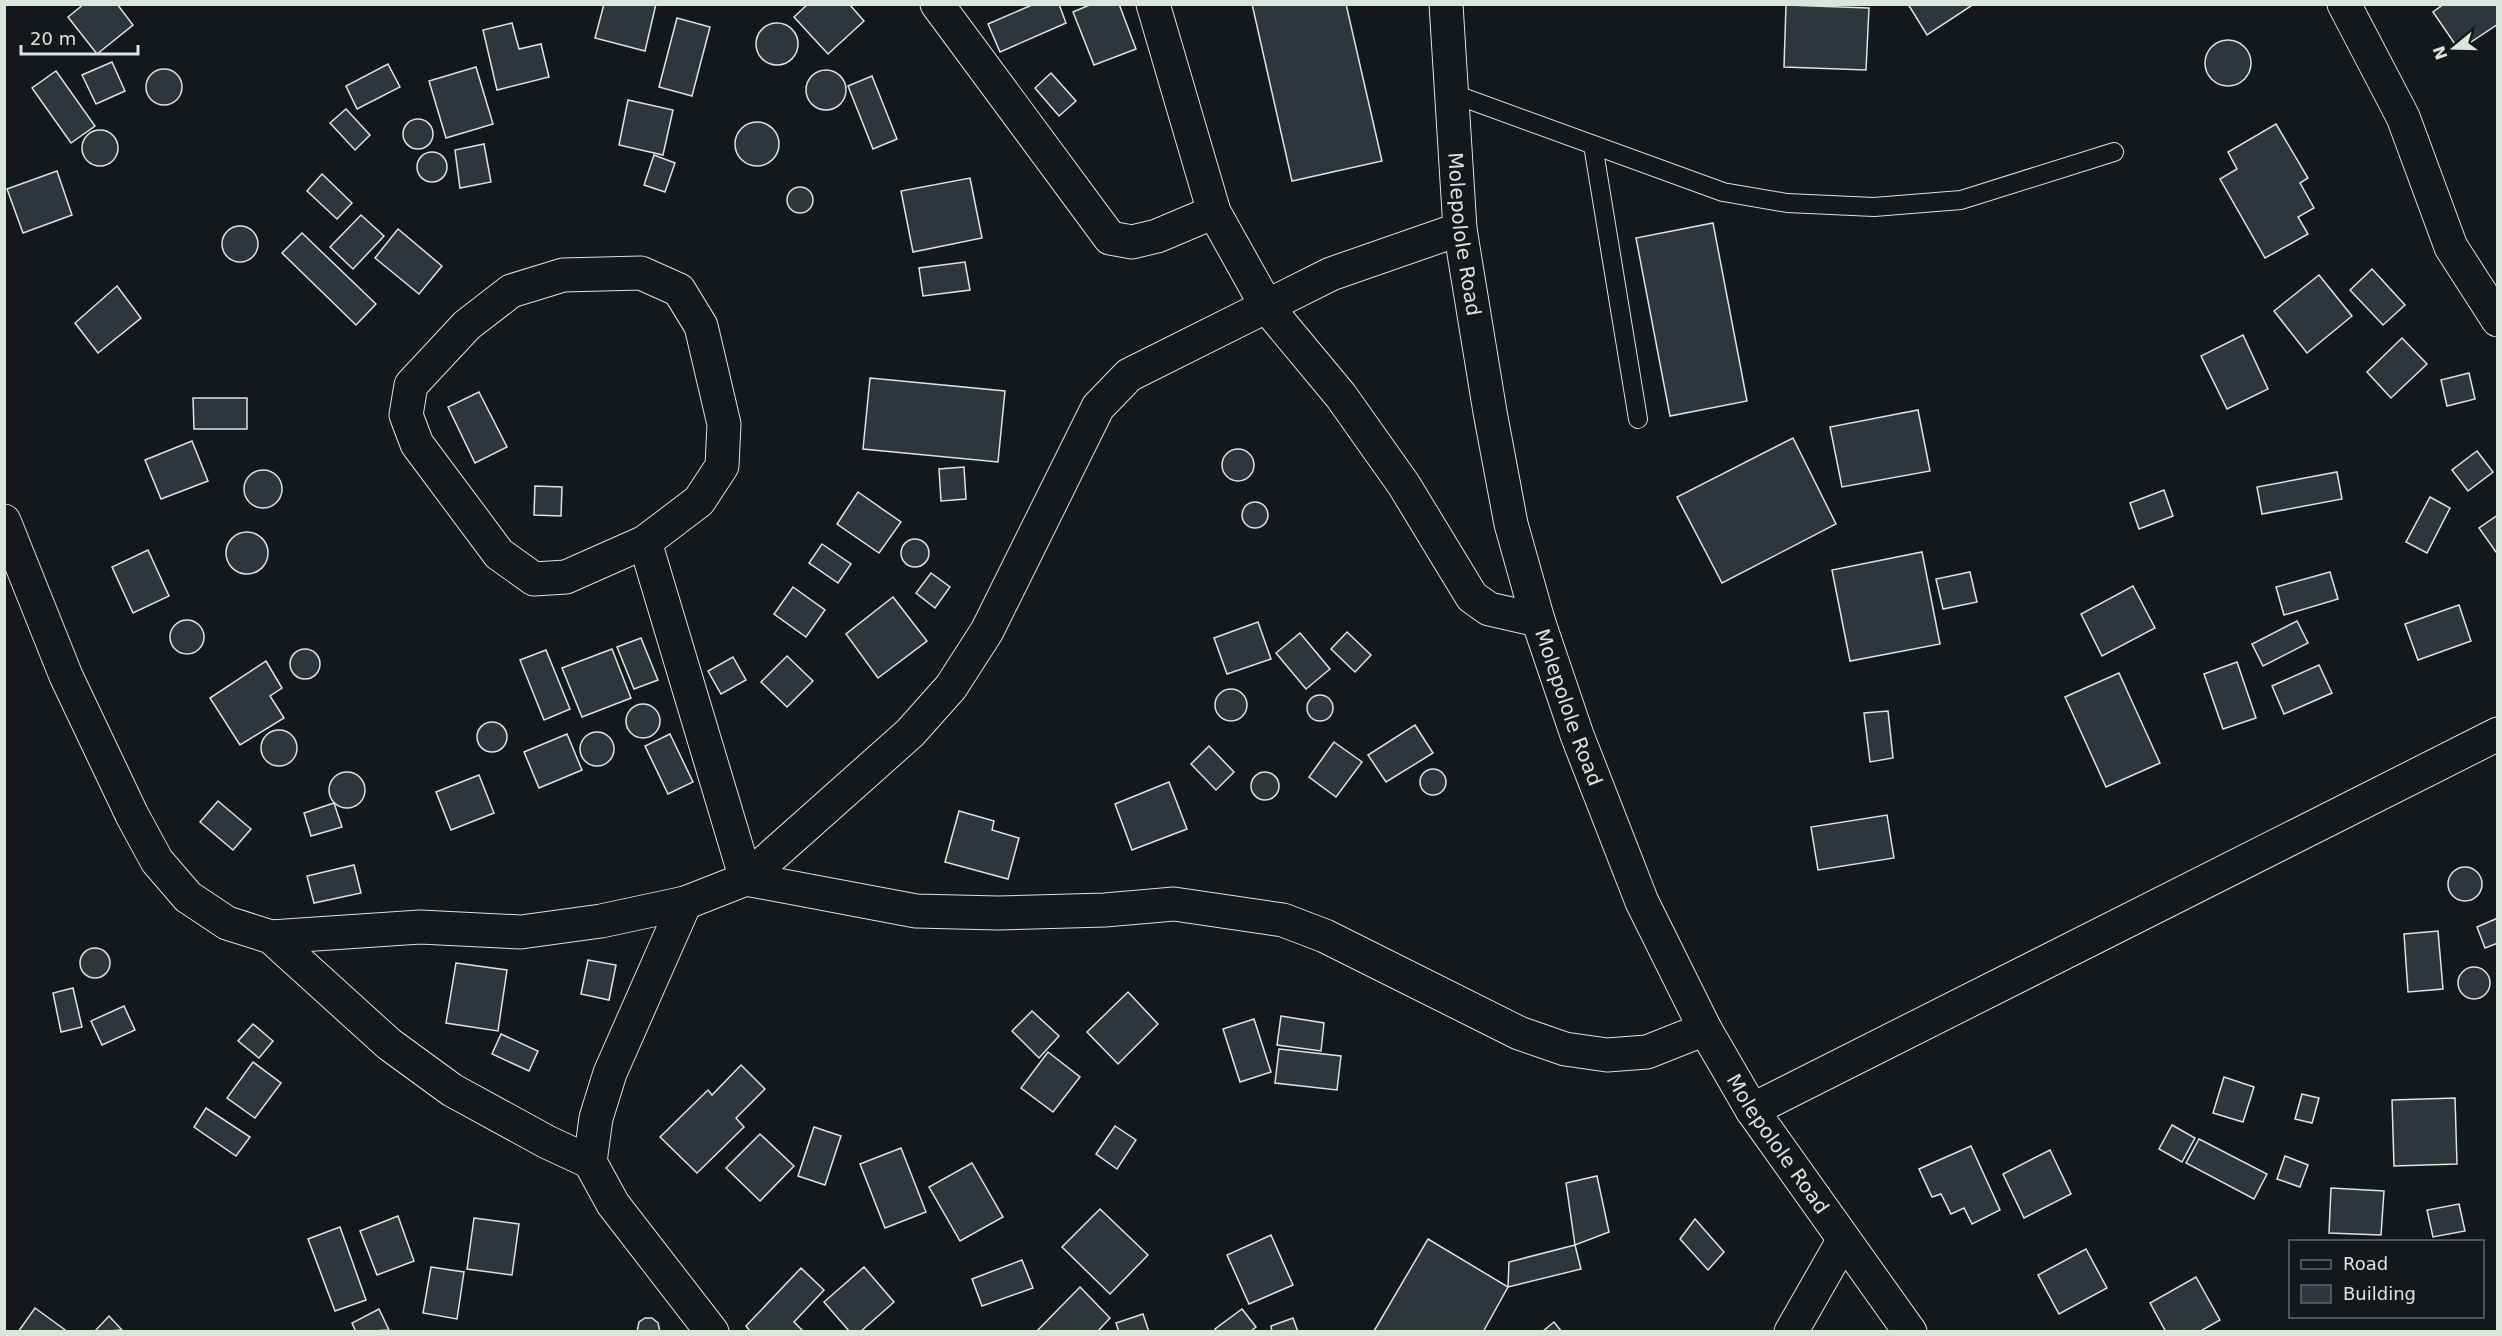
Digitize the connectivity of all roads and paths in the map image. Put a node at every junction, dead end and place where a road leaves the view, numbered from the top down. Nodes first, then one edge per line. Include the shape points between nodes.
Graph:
1 (937, 4) edge
2 (1154, 4) edge
3 (1446, 4) edge
4 (2344, 4) edge
5 (1451, 93) junction
6 (1593, 145) junction
7 (2114, 152) dead end
8 (1214, 212) junction
9 (1460, 229) junction
10 (1267, 307) junction
11 (2498, 320) edge
12 (1638, 419) dead end
13 (4, 521) edge
14 (645, 542) junction
15 (1538, 620) junction
16 (2498, 734) edge
17 (746, 879) junction
18 (685, 903) junction
19 (271, 937) junction
20 (1705, 1029) junction
21 (1752, 1110) junction
22 (590, 1161) junction
23 (1843, 1241) junction
24 (712, 1332) edge
25 (1791, 1332) edge
26 (1910, 1332) edge

1 - 8 street via 1110,238 1140,240
2 - 8 street
3 - 5 street, Molepolole Road
4 - 11 street via 2403,117 2451,247
5 - 6 lane
5 - 9 street, Molepolole Road
6 - 7 lane via 1723,192 1787,203 1874,207 1961,201
6 - 12 lane
8 - 10 street
9 - 10 street via 1331,273
9 - 15 street, Molepolole Road via 1511,524
10 - 15 street via 1404,485 1472,597 1489,609
10 - 17 street via 1129,375 1098,407 987,631 951,687 910,733
13 - 19 street via 66,676 158,861 198,904 227,923
14 - 14 street via 566,577 534,579 499,554 417,444 406,415 411,385 467,325 511,291 563,275 641,273 679,290 701,326 724,424 722,466 699,501
14 - 17 street
15 - 20 street, Molepolole Road via 1577,735 1642,902
16 - 21 street
17 - 18 street
17 - 20 street via 916,911 1033,912 1174,904 1238,912 1283,920 1325,936 1519,1033 1565,1049 1607,1055 1647,1052
18 - 19 street via 601,921 521,932 420,927
18 - 22 street via 610,1073 596,1118
19 - 22 street via 389,1044 452,1090
20 - 21 street, Molepolole Road
21 - 23 street, Molepolole Road
22 - 24 street via 613,1204
23 - 25 street
23 - 26 street, Molepolole Road

